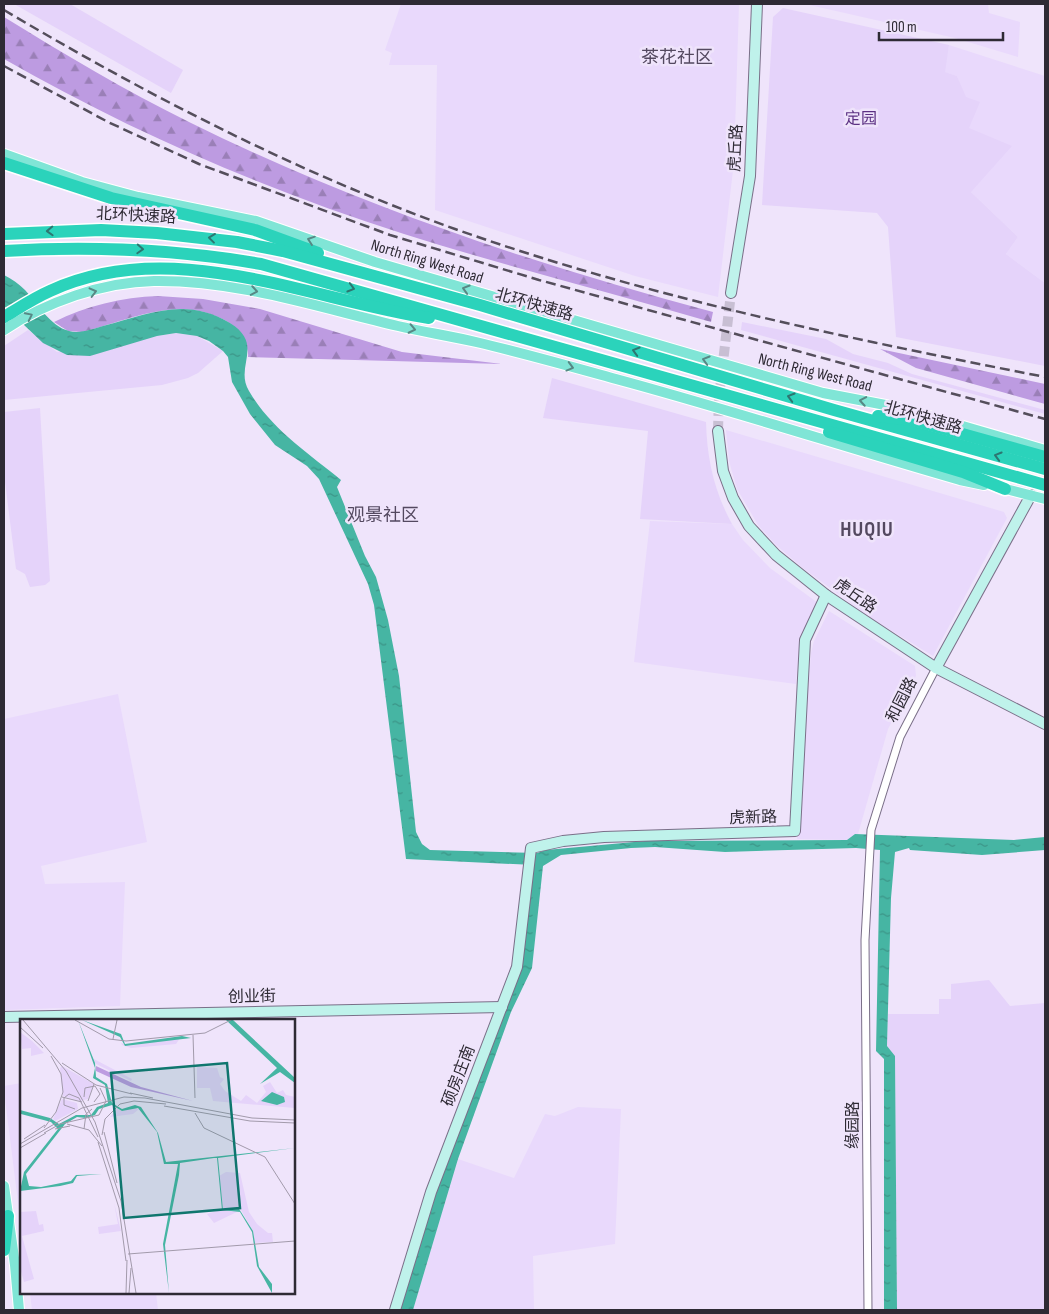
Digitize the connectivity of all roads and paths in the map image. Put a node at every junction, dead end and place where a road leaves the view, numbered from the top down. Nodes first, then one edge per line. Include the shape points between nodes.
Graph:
1 (757, 4) edge
2 (4, 154) edge
3 (4, 162) edge
4 (4, 234) edge
5 (4, 251) edge
6 (378, 278) junction
7 (51, 290) junction
8 (731, 293) tunnel mouth
9 (4, 308) edge
10 (6, 324) edge
11 (479, 326) junction
12 (757, 402) junction
13 (834, 410) junction
14 (718, 431) tunnel mouth
15 (1045, 450) edge
16 (1045, 457) edge
17 (1045, 469) edge
18 (1045, 485) edge
19 (1004, 489) junction
20 (1031, 496) junction
21 (1045, 499) edge
22 (826, 595) junction
23 (936, 668) junction
24 (1045, 724) edge
25 (531, 850) joint
26 (865, 940) joint
27 (502, 1007) junction
28 (4, 1017) edge
29 (4, 1186) edge
30 (8, 1216) junction
31 (4, 1250) edge
32 (19, 1310) edge
33 (395, 1310) edge
34 (868, 1310) edge

1 - 8 street, 虎丘路 via 750,176
15 -> 2 main road, North Ring West Road via 902,408 823,394 375,262 256,221 111,190
3 - 6 highway via 111,198 255,230
6 -> 4 highway, 北环快速路 via 283,251 221,240 130,231
5 -> 11 highway, 北环快速路 via 102,248 220,257 315,278
13 -> 6 highway, 北环快速路
7 - 9 highway
7 - 10 highway
7 - 11 highway via 129,270 183,270 257,279 384,311
10 -> 19 main road via 104,289 152,281 205,284 263,293 618,379 960,480
11 - 12 highway, 北环快速路
12 - 18 highway, 北环快速路
12 - 19 highway via 828,432 963,472
13 - 16 highway via 912,420
17 -> 13 highway, 北环快速路
14 - 22 street, 虎丘路 via 723,471 743,518 776,555
19 - 20 main road
20 - 21 main road
20 - 23 street, 和园路
22 - 23 street, 虎丘路
22 - 25 street, 虎新路 via 805,640 795,831 604,837 563,841
23 - 24 street, 虎丘路
23 - 26 street, 和园路 via 900,737 871,830
25 - 27 street, 硕房庄南 via 517,968
26 - 34 street, 缘园路
27 - 28 street, 创业街
27 - 33 street, 硕房庄南 via 431,1192
29 - 30 main road
30 - 31 highway
30 - 32 main road

